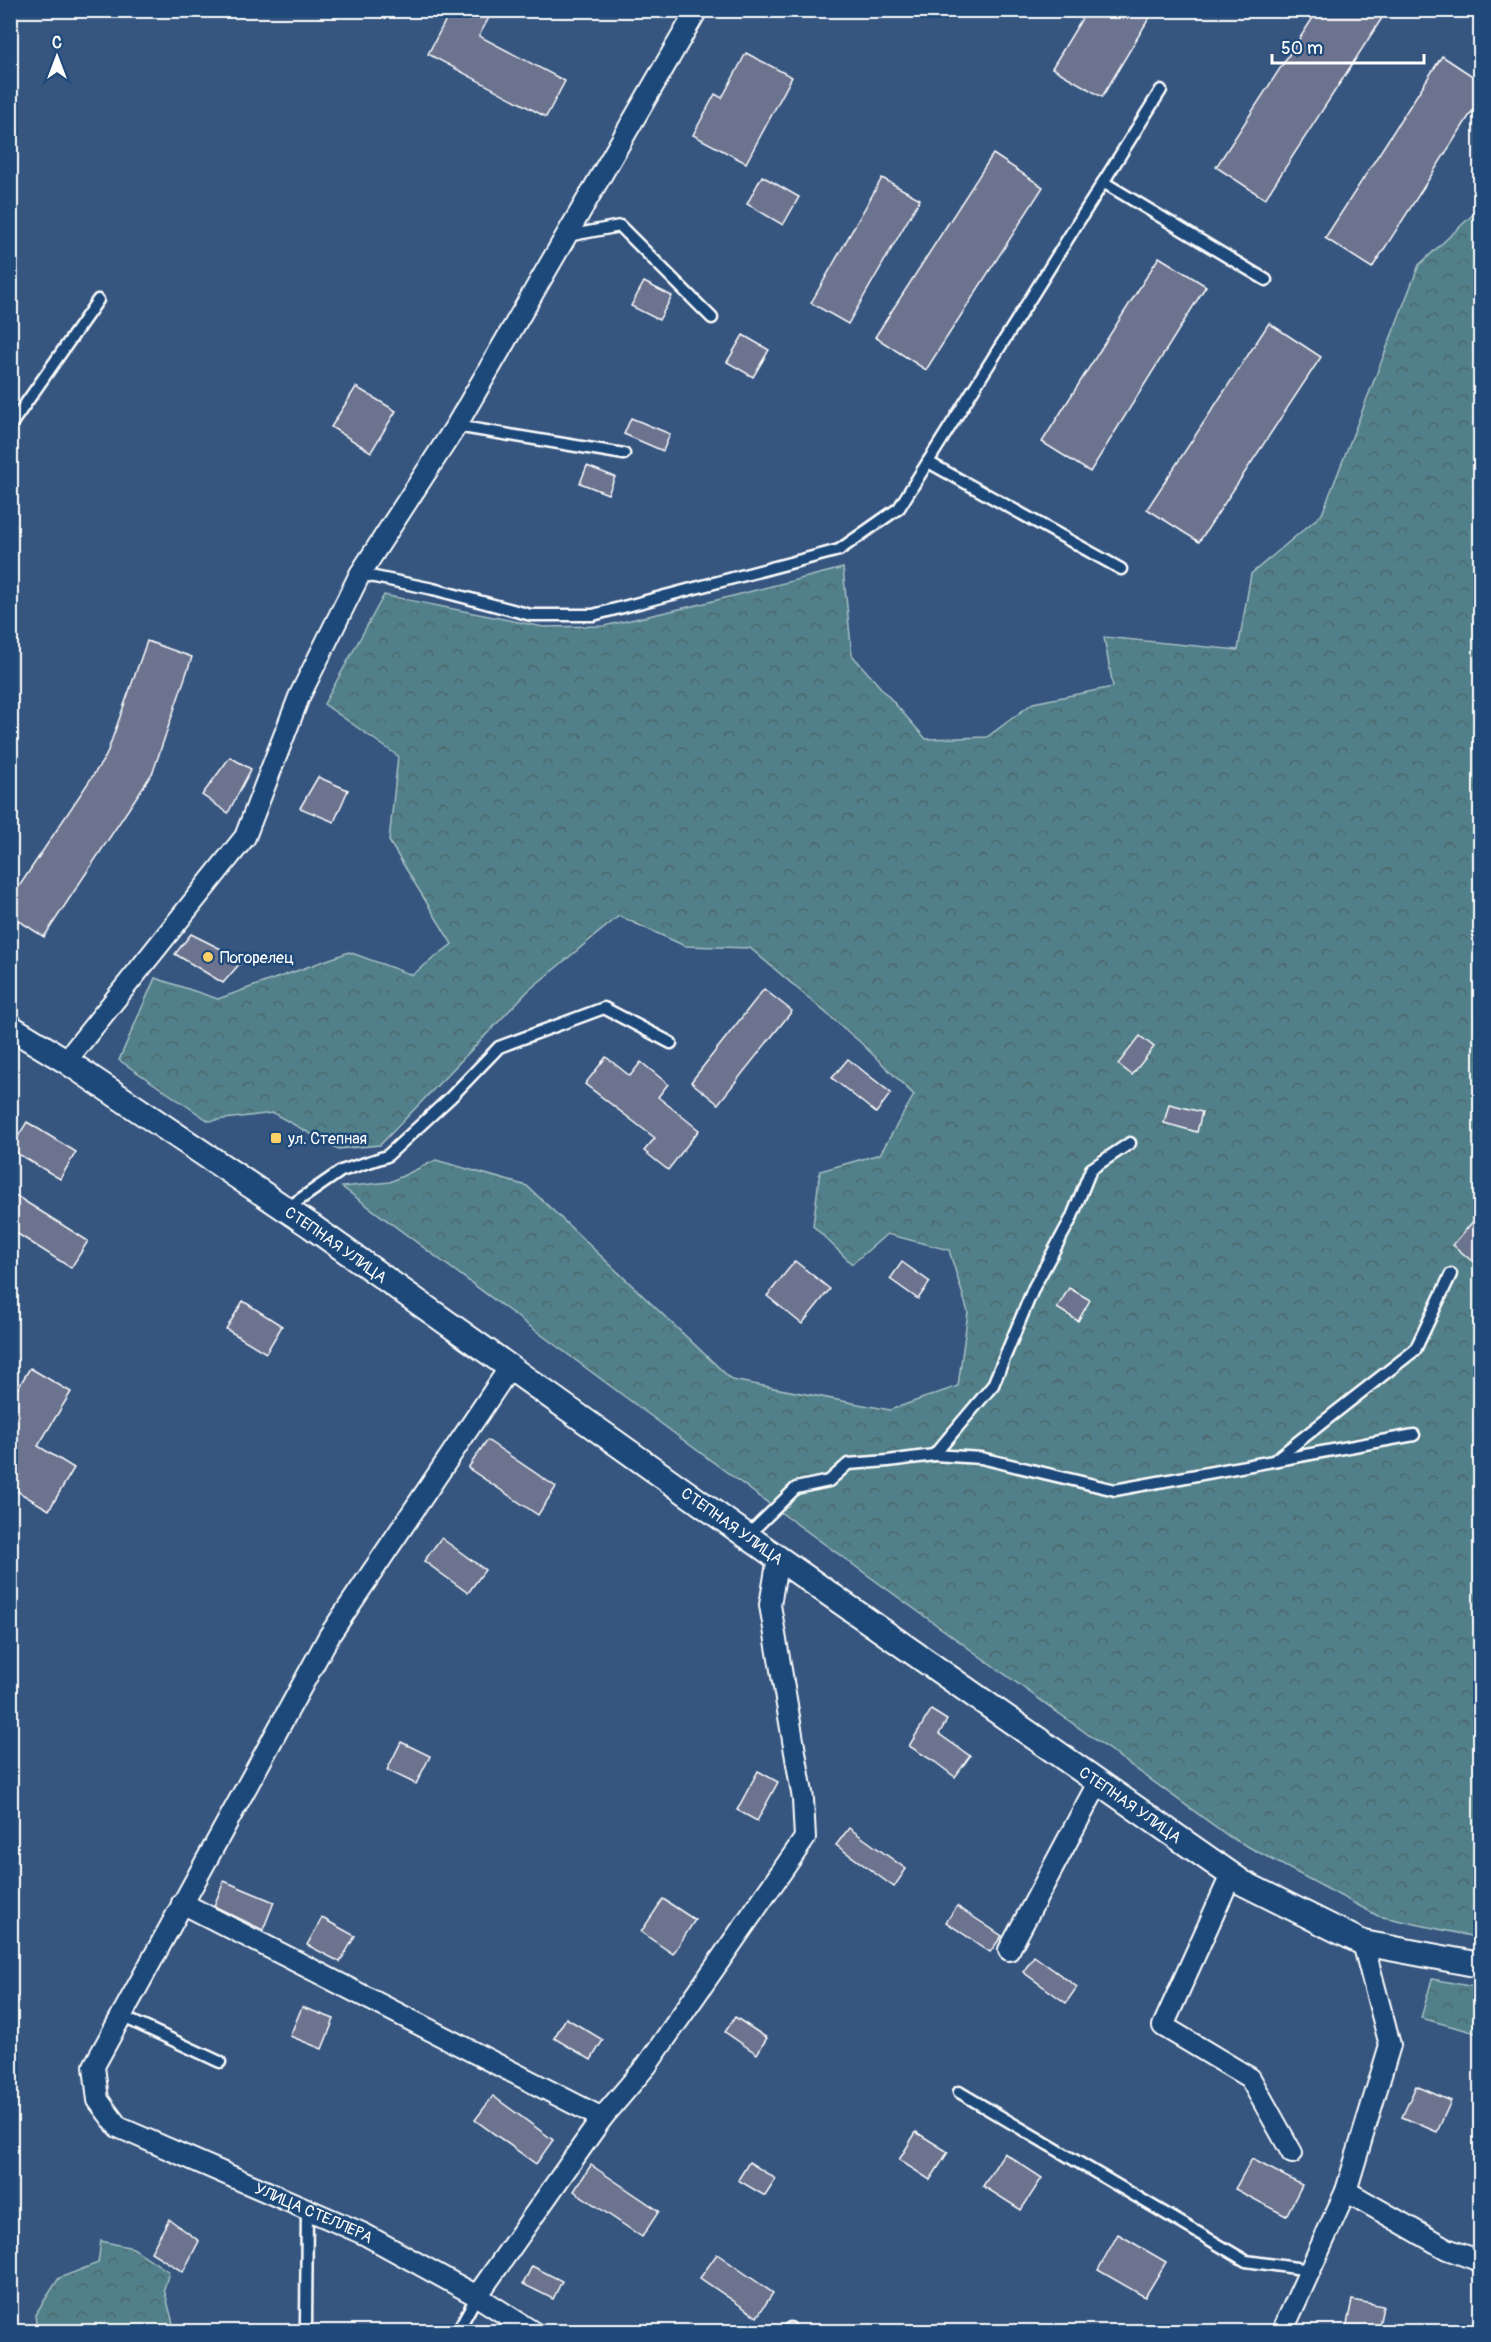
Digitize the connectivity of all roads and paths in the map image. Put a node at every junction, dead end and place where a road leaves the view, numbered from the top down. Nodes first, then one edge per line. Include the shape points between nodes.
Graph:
1 (697, 10) edge
2 (1161, 90) dead end
3 (1103, 182) junction
4 (567, 236) junction
5 (1266, 279) dead end
6 (98, 300) dead end
7 (712, 318) dead end
8 (10, 426) edge
9 (456, 426) junction
10 (624, 454) dead end
11 (928, 462) junction
12 (1122, 569) dead end
13 (360, 574) junction
14 (10, 1027) edge
15 (671, 1043) dead end
16 (66, 1061) junction
17 (1130, 1143) dead end
18 (285, 1209) junction
19 (1451, 1274) dead end
20 (510, 1367) junction
21 (1414, 1435) dead end
22 (934, 1455) junction
23 (1274, 1461) junction
24 (747, 1537) junction
25 (778, 1558) junction
26 (1098, 1783) junction
27 (1231, 1875) junction
28 (182, 1903) junction
29 (1363, 1943) junction
30 (1009, 1950) dead end
31 (1480, 1965) edge
32 (121, 2016) junction
33 (220, 2062) dead end
34 (959, 2092) dead end
35 (602, 2118) junction
36 (1292, 2152) dead end
37 (1346, 2191) junction
38 (307, 2209) junction
39 (1480, 2261) edge
40 (1310, 2270) junction
41 (477, 2296) junction
42 (306, 2323) dead end
43 (457, 2331) edge
44 (533, 2331) edge
45 (1282, 2331) edge

1 - 4 street
2 - 3 lane
3 - 5 lane
3 - 11 lane
4 - 7 lane via 620,226
4 - 9 street
6 - 8 lane
9 - 10 lane
9 - 13 street
11 - 12 lane
11 - 13 lane via 898,508 840,550 592,615 531,615
13 - 16 street via 299,697 245,837
14 - 16 street, СТЕПНАЯ УЛИЦА
15 - 18 lane via 604,1008 499,1047 387,1156 341,1171
16 - 18 street, СТЕПНАЯ УЛИЦА
17 - 22 lane via 1091,1169 1071,1219 1034,1287 993,1385
18 - 20 street, СТЕПНАЯ УЛИЦА
19 - 23 lane via 1415,1350
20 - 24 street, СТЕПНАЯ УЛИЦА
20 - 28 street via 329,1636
21 - 23 lane
22 - 23 lane via 981,1458 1115,1490
22 - 24 lane via 848,1464 829,1481 796,1488
24 - 25 street, СТЕПНАЯ УЛИЦА
25 - 26 street, СТЕПНАЯ УЛИЦА
25 - 35 street via 770,1605 803,1800 805,1838 647,2065
26 - 27 street, СТЕПНАЯ УЛИЦА
26 - 30 street
27 - 29 street, СТЕПНАЯ УЛИЦА
27 - 36 street via 1163,2026 1250,2078
28 - 32 street
28 - 35 street
29 - 31 street, СТЕПНАЯ УЛИЦА
29 - 37 street via 1390,2045
32 - 33 lane
32 - 38 street, УЛИЦА СТЕЛЛЕРА via 94,2066 98,2100 118,2127
34 - 40 lane via 1246,2261
35 - 41 street
37 - 39 street via 1447,2249
37 - 40 street
38 - 41 street, УЛИЦА СТЕЛЛЕРА via 364,2234
38 - 42 lane
40 - 45 street
41 - 43 lane
41 - 44 street, УЛИЦА СТЕЛЛЕРА

